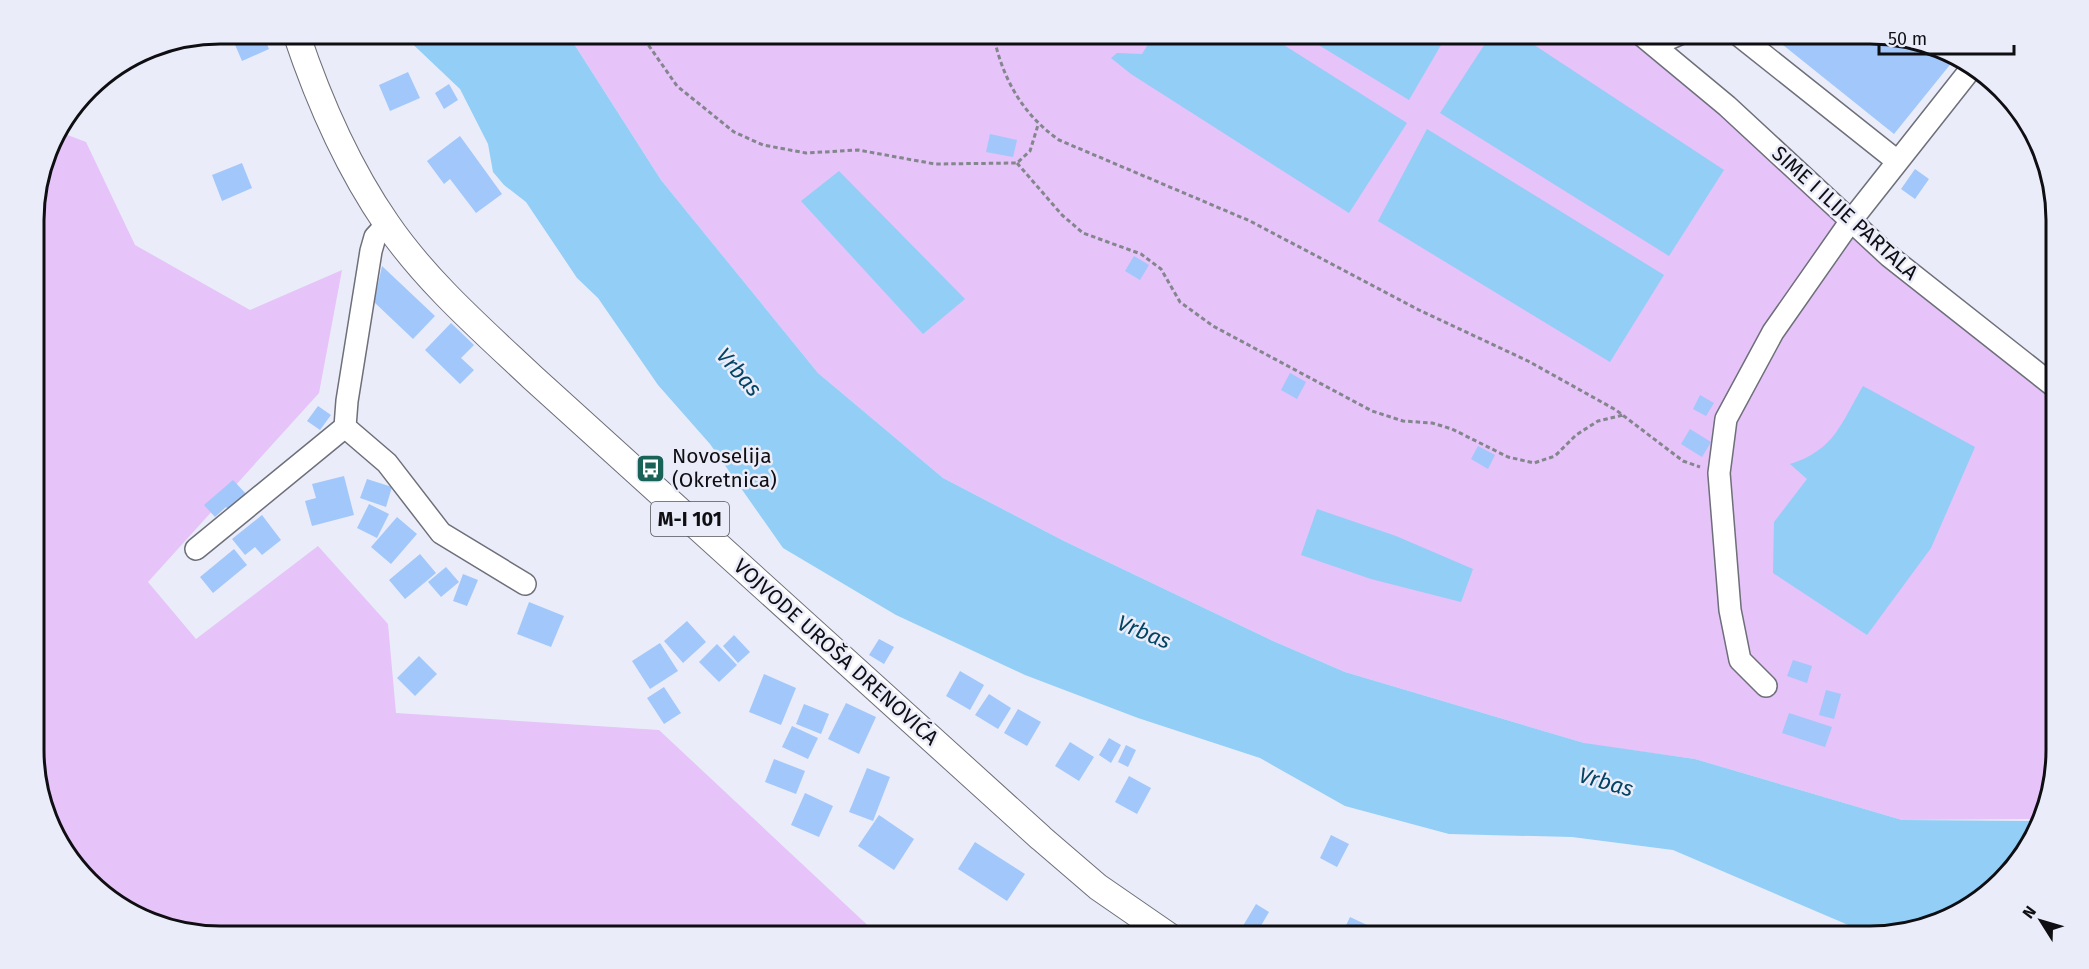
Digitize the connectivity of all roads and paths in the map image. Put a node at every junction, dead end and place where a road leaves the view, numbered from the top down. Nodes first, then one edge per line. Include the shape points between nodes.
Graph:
1 (300, 44) edge
2 (648, 44) edge
3 (996, 44) edge
4 (1654, 44) edge
5 (1750, 44) edge
6 (1967, 74) edge
7 (1038, 125) junction
8 (1897, 161) junction
9 (1017, 163) junction
10 (1850, 222) junction
11 (387, 224) junction
12 (2046, 380) edge
13 (1623, 415) junction
14 (345, 427) junction
15 (1719, 473) junction
16 (196, 549) dead end
17 (525, 584) dead end
18 (1766, 686) dead end
19 (1154, 925) edge

1 - 11 main road, VOJVODE UROŠA DRENOVIĆA / M-I 101 via 339,141
2 - 9 path via 677,86 734,132 763,145 806,153 858,150 935,164
3 - 7 path via 1020,104
4 - 10 street, SIME I ILIJE PARTALA via 1727,106
5 - 8 street
6 - 8 street
7 - 9 path via 1030,152
7 - 13 path via 1059,140 1250,222 1419,310 1568,381
8 - 10 street
9 - 13 path via 1083,234 1141,254 1161,269 1180,302 1214,326 1372,411 1452,429 1508,457 1534,463 1556,456 1576,435 1598,421
10 - 12 street, SIME I ILIJE PARTALA
10 - 15 street via 1773,332 1726,419
11 - 14 street via 375,237 371,251
11 - 19 main road, VOJVODE UROŠA DRENOVIĆA / M-I 101 via 458,306 547,391 1048,844 1098,887
13 - 15 path via 1683,461
14 - 16 street
14 - 17 street via 387,464 441,533
15 - 18 street via 1730,610 1740,660

